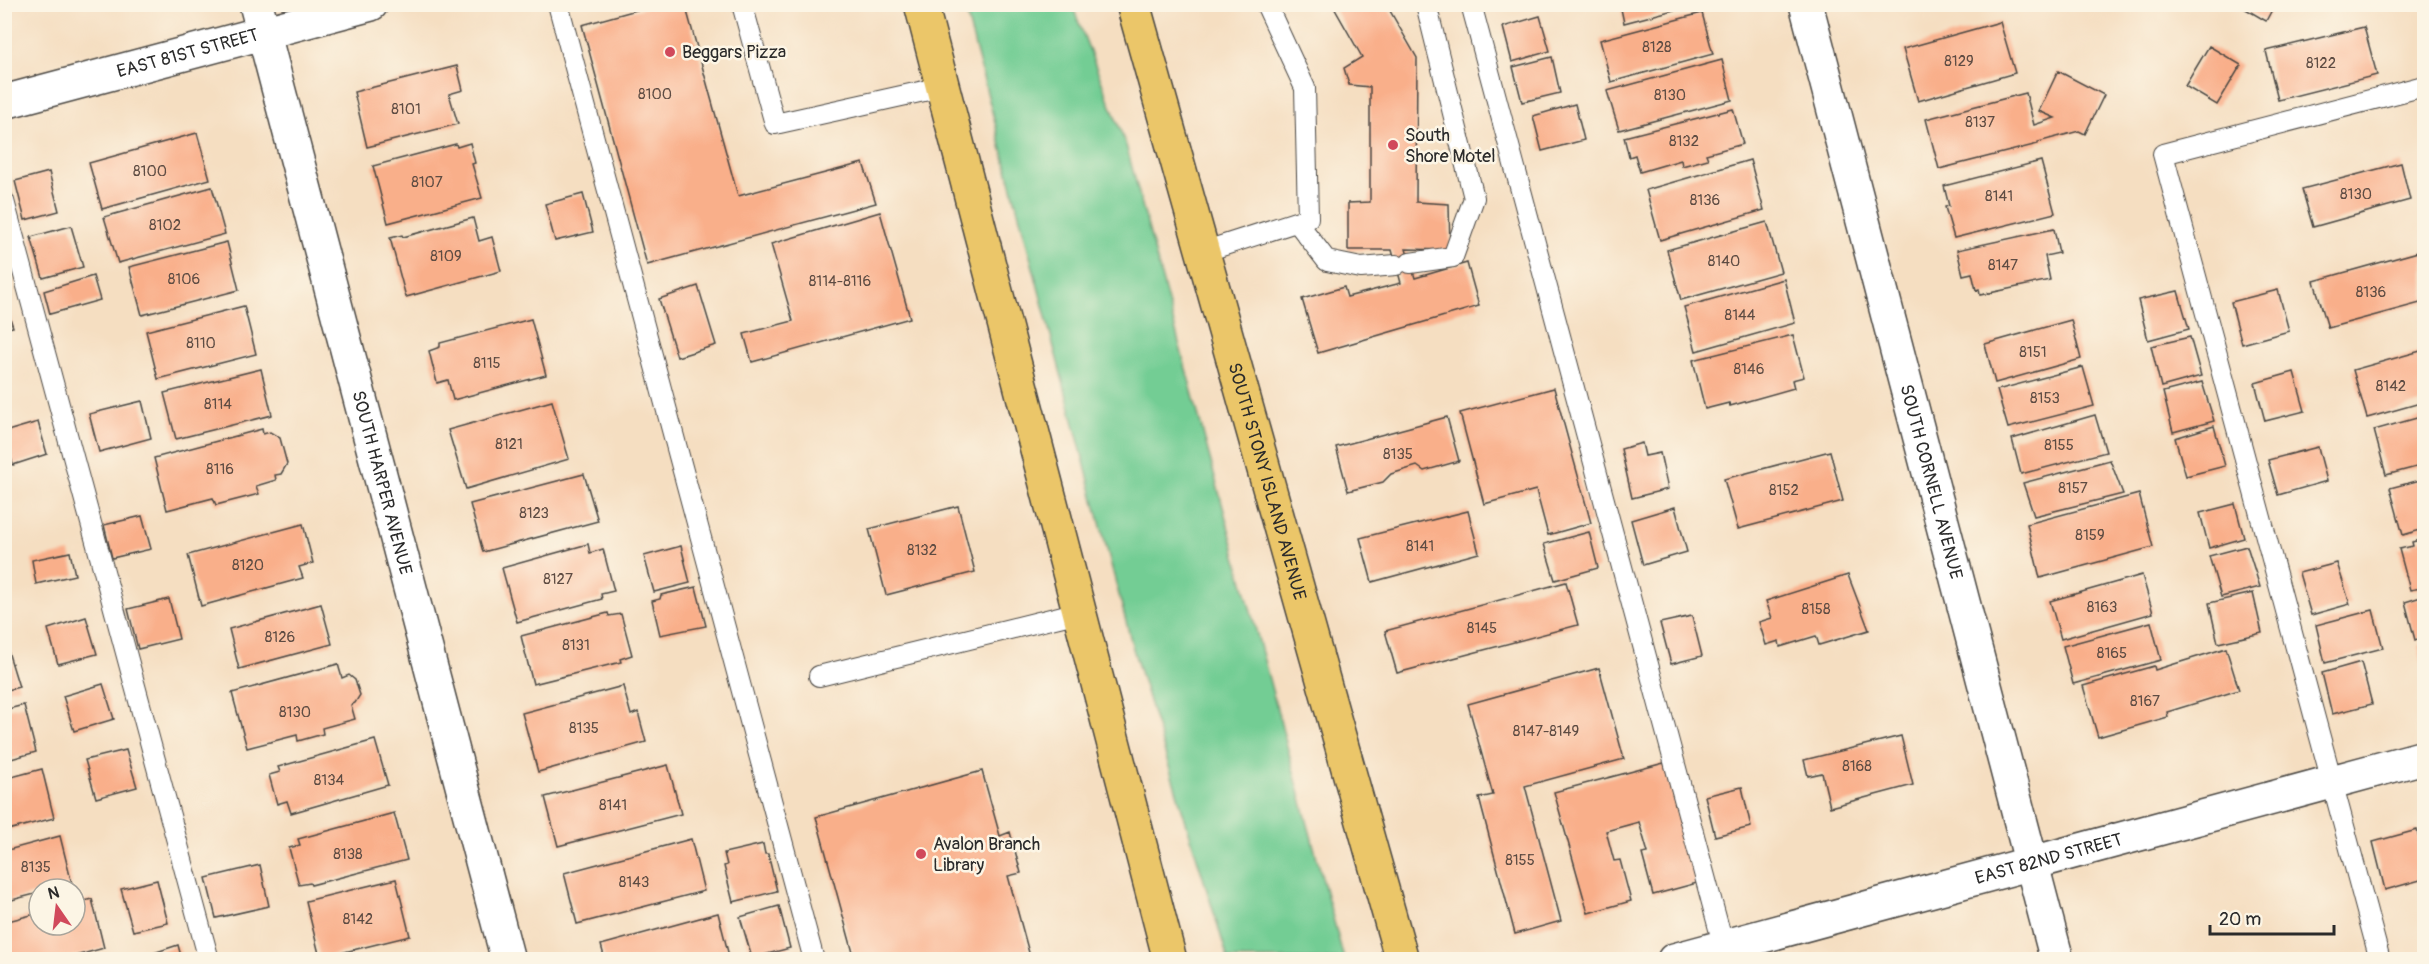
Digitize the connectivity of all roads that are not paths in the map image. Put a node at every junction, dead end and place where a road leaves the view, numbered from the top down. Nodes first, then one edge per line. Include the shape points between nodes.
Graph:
1 (371, 4) edge
2 (558, 4) edge
3 (742, 4) edge
4 (921, 4) edge
5 (1133, 4) edge
6 (1266, 4) edge
7 (1426, 4) edge
8 (1471, 4) edge
9 (1806, 4) edge
10 (260, 19) edge
11 (2424, 86) edge
12 (942, 87) junction
13 (4, 102) edge
14 (4, 201) edge
15 (1297, 222) junction
16 (1203, 252) junction
17 (1079, 612) junction
18 (819, 676) dead end
19 (2424, 757) edge
20 (2333, 782) junction
21 (2031, 863) junction
22 (1726, 953) edge
23 (209, 960) edge
24 (508, 960) edge
25 (814, 960) edge
26 (1170, 960) edge
27 (1402, 960) edge
28 (1674, 960) edge
29 (2057, 960) edge
30 (2380, 960) edge

1 - 10 street, EAST 81ST STREET
2 - 25 lane
3 - 12 lane via 775,124
4 - 12 highway
5 - 16 highway, SOUTH STONY ISLAND AVENUE
6 - 15 lane via 1305,88 1308,218
7 - 15 lane via 1474,198 1453,257 1361,268 1327,261
8 - 22 lane
9 - 21 street, SOUTH CORNELL AVENUE
10 - 13 street, EAST 81ST STREET
10 - 24 street, SOUTH HARPER AVENUE
11 - 20 lane via 2163,154
12 - 17 highway
14 - 23 lane
15 - 16 lane
16 - 27 highway, SOUTH STONY ISLAND AVENUE
17 - 18 lane
17 - 26 highway
19 - 20 street, EAST 82ND STREET
20 - 21 street, EAST 82ND STREET
20 - 30 lane
21 - 22 street, EAST 82ND STREET
21 - 29 street, SOUTH CORNELL AVENUE
22 - 28 street, EAST 82ND STREET

